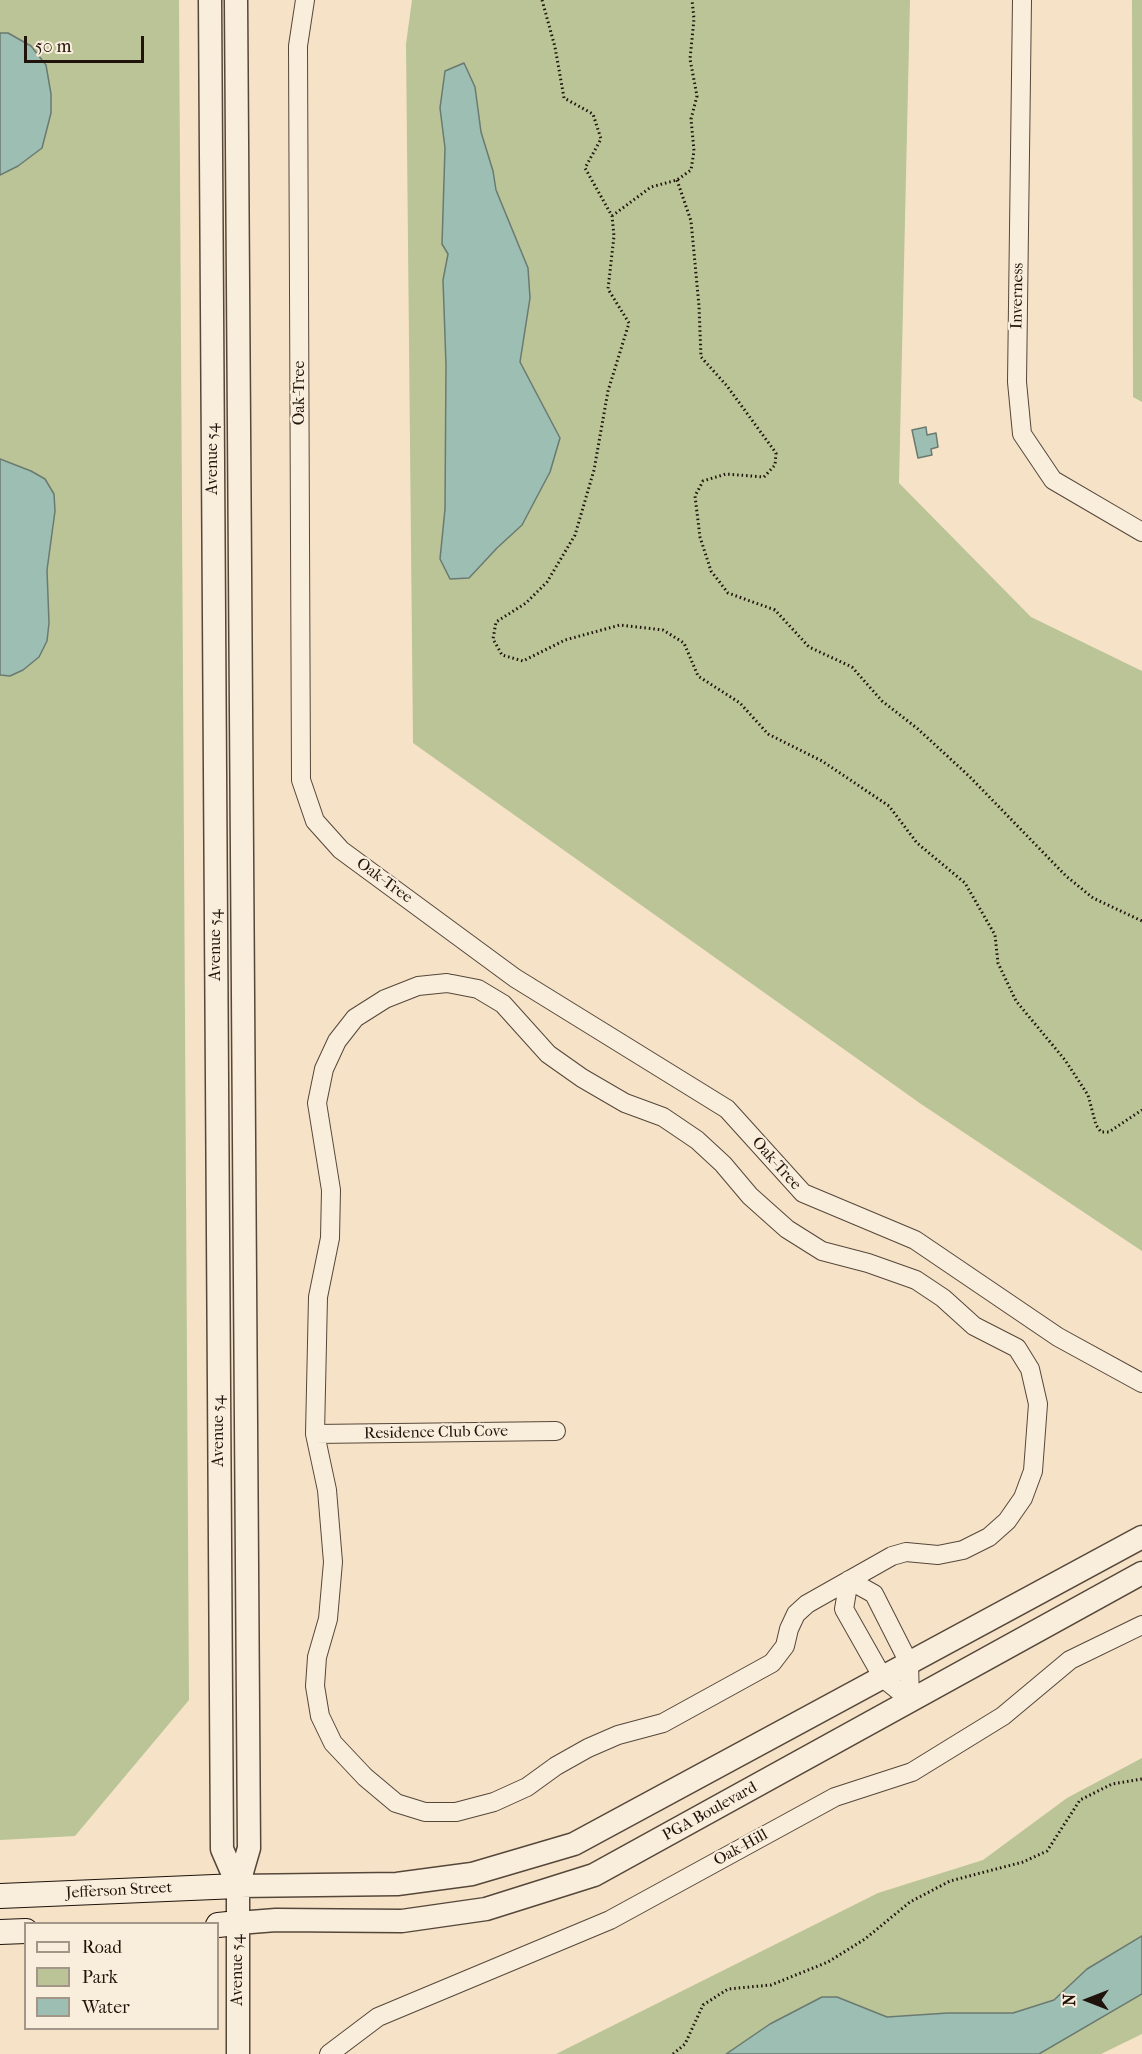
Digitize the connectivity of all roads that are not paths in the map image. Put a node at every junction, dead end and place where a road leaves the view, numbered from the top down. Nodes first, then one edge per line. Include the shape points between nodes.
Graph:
1 (210, 0) edge
2 (236, 0) edge
3 (305, 0) edge
4 (1022, 0) edge
5 (1142, 531) edge
6 (1142, 1383) edge
7 (556, 1431) dead end
8 (315, 1434) junction
9 (1142, 1537) edge
10 (1142, 1573) edge
11 (849, 1580) junction
12 (1142, 1625) edge
13 (909, 1663) junction
14 (883, 1678) junction
15 (910, 1700) junction
16 (238, 1886) junction
17 (0, 1896) edge
18 (228, 1924) edge
19 (24, 1931) edge
20 (0, 1932) edge
21 (238, 2054) edge
22 (329, 2054) edge

1 - 16 street, Avenue 54 via 222,1849
2 - 16 street, Avenue 54 via 249,1836
3 - 6 street, Oak-Tree via 298,46 301,780 315,821 341,850 515,978 728,1109 803,1193 915,1240 1058,1337
4 - 5 street, Inverness via 1017,382 1022,434 1053,480
7 - 8 street, Residence Club Cove
8 - 11 street via 327,1490 333,1562 328,1619 317,1657 315,1686 320,1716 333,1743 365,1777 396,1803 425,1812 456,1812 494,1802 527,1787 588,1748 663,1723 772,1663 785,1646 796,1614
8 - 11 street via 318,1297 330,1238 331,1191 317,1103 324,1069 337,1041 355,1018 385,999 418,986 447,983 478,989 504,1004 548,1054 582,1078 625,1103 663,1117 697,1140 787,1229 822,1251 916,1280 974,1326 1017,1348 1030,1369 1038,1404 1033,1471 1023,1498 1007,1521 989,1537 963,1550 938,1555 906,1552
9 - 13 street
10 - 15 street, PGA Boulevard
11 - 13 street via 874,1594
11 - 14 street via 844,1609
12 - 22 street, Oak-Hill via 1070,1660 1003,1716 912,1772 835,1797 610,1920 378,2017
13 - 14 street
13 - 15 street
14 - 15 street
14 - 16 street via 574,1844 472,1874 397,1884
15 - 18 street, PGA Boulevard via 594,1875 486,1909 402,1921 276,1920
16 - 17 main road, Jefferson Street
16 - 18 street, Avenue 54
18 - 21 street, Avenue 54
19 - 20 main road

